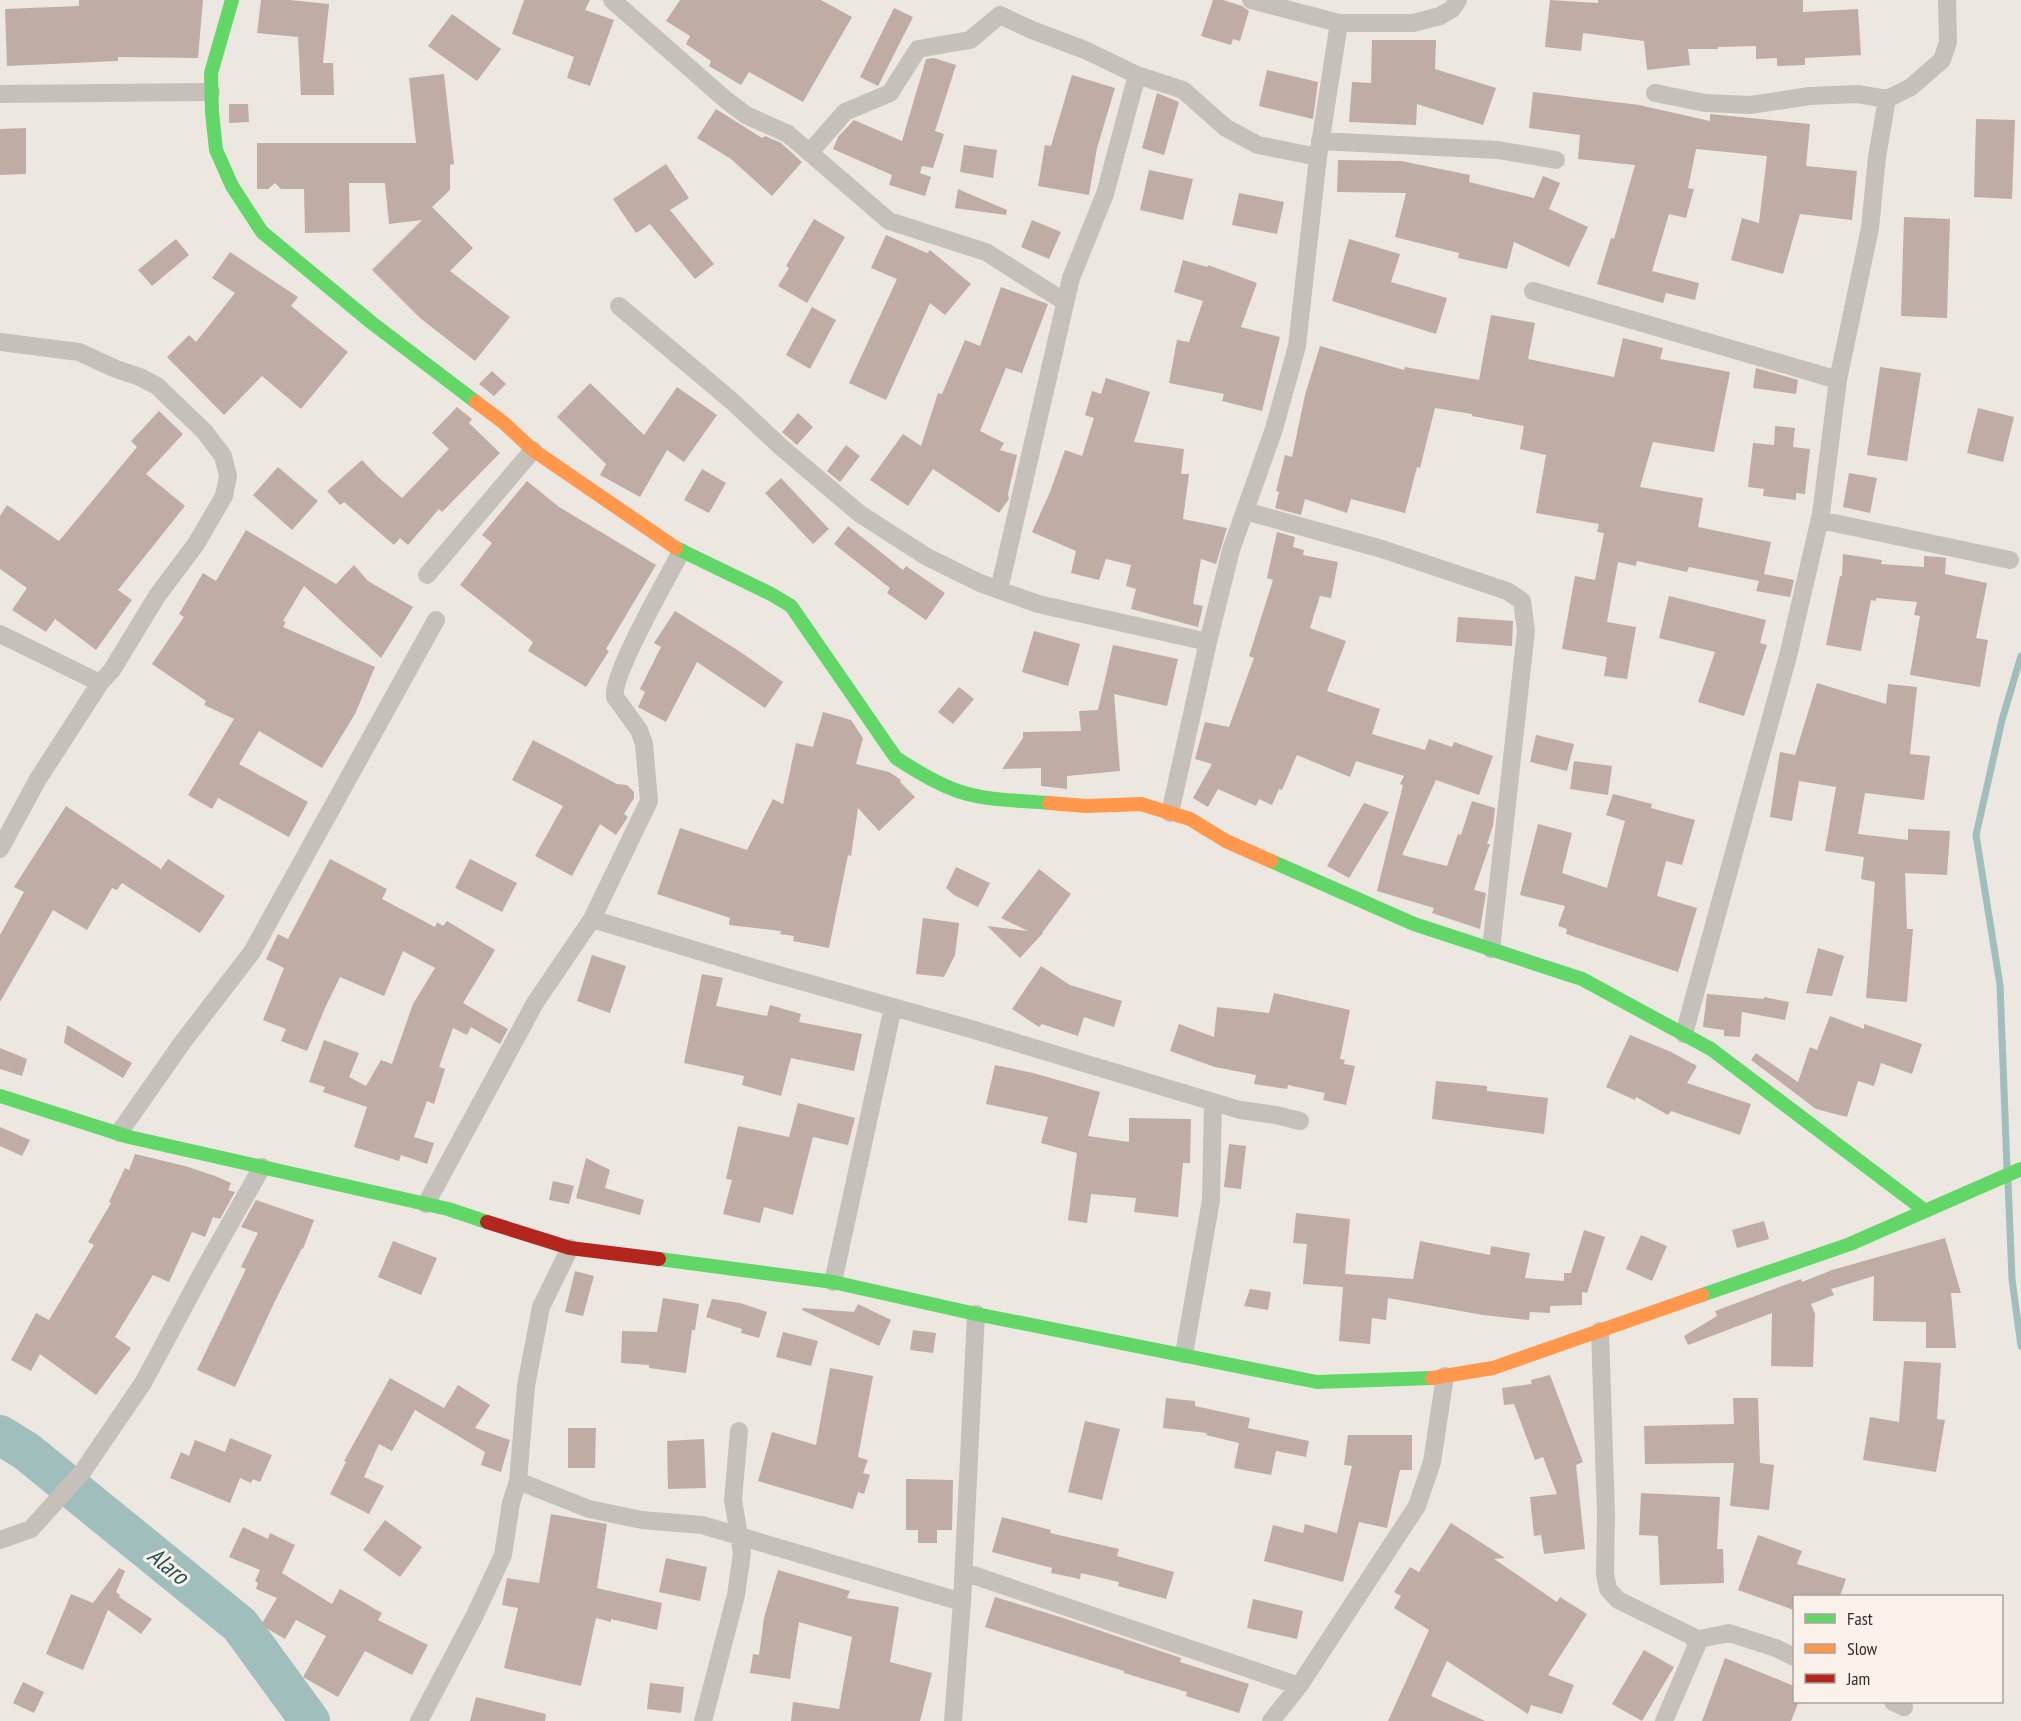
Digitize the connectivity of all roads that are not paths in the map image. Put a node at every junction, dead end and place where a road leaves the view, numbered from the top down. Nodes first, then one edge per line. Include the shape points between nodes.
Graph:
1 (232, 0) edge
2 (612, 0) edge
3 (1251, 0) edge
4 (1458, 0) edge
5 (1947, 0) edge
6 (1339, 23) junction
7 (1137, 75) junction
8 (211, 92) junction
9 (1655, 93) dead end
10 (0, 94) edge
11 (1887, 99) junction
12 (1319, 149) junction
13 (810, 152) junction
14 (1556, 160) dead end
15 (1533, 291) dead end
16 (1065, 302) junction
17 (619, 306) dead end
18 (0, 342) edge
19 (1839, 380) junction
20 (533, 450) junction
21 (1245, 512) junction
22 (1820, 520) junction
23 (681, 552) junction
24 (2010, 560) dead end
25 (426, 575) dead end
26 (999, 590) junction
27 (436, 620) dead end
28 (0, 634) edge
29 (1208, 642) junction
30 (100, 683) junction
31 (1170, 813) junction
32 (0, 849) edge
33 (592, 919) junction
34 (1491, 949) junction
35 (893, 1007) junction
36 (1684, 1034) junction
37 (0, 1096) edge
38 (1213, 1102) junction
39 (1300, 1121) dead end
40 (119, 1133) junction
41 (262, 1167) junction
42 (2021, 1168) edge
43 (426, 1204) junction
44 (1924, 1210) junction
45 (570, 1248) junction
46 (833, 1282) junction
47 (976, 1314) junction
48 (1600, 1331) junction
49 (1184, 1354) junction
50 (1445, 1376) junction
51 (739, 1431) dead end
52 (518, 1481) junction
53 (739, 1537) junction
54 (0, 1540) edge
55 (964, 1572) junction
56 (962, 1602) junction
57 (1695, 1640) junction
58 (1793, 1656) edge
59 (1299, 1686) junction
60 (419, 1721) edge
61 (703, 1721) edge
62 (953, 1721) edge
63 (1271, 1721) edge
64 (1664, 1721) edge

1 - 8 street via 211,73
2 - 13 street via 726,100 746,115 788,134
3 - 6 street
4 - 6 street via 1440,16 1413,23
5 - 11 street via 1948,42 1942,60 1928,75
6 - 12 street
7 - 12 street via 1183,90 1226,128 1258,145
7 - 13 street via 1000,15 970,40 918,49 890,93 845,112
7 - 16 street via 1105,195
8 - 10 street
8 - 20 street via 216,150 232,186 262,232
9 - 11 street via 1705,103 1750,105 1857,93
11 - 19 street via 1870,228
12 - 14 street via 1498,150
12 - 21 street via 1297,346
13 - 16 street via 889,221 987,252
15 - 19 street
16 - 26 street
17 - 26 street via 861,514 927,557
18 - 30 street via 79,352 140,377 157,386 204,431 223,456 228,476 224,496 196,544
19 - 22 street
20 - 23 street
20 - 25 street
21 - 29 street via 1231,550
21 - 34 street via 1382,549 1507,591 1522,601 1526,631
22 - 24 street
22 - 36 street via 1788,656
23 - 31 street via 791,606 896,758 917,772 952,789 990,798 1086,806 1141,804
23 - 33 street via 624,661 614,691 644,744 649,801
26 - 29 street via 1038,604
27 - 40 street via 252,952
28 - 30 street
29 - 31 street
30 - 32 street via 38,779
31 - 34 street via 1414,924
33 - 35 street
33 - 43 street via 535,1003
34 - 36 street via 1582,979
35 - 38 street
35 - 46 street
36 - 44 street via 1711,1049
37 - 40 street
38 - 39 street
38 - 49 street via 1211,1200
40 - 41 street
41 - 43 street
41 - 54 street via 143,1383 83,1471 31,1528
42 - 44 street
43 - 45 street
44 - 48 street via 1850,1244
45 - 46 street
45 - 52 street via 541,1307 526,1386
46 - 47 street
47 - 49 street
47 - 55 street
48 - 50 street via 1493,1368
48 - 57 street via 1608,1589 1618,1600
49 - 50 street via 1317,1382
50 - 59 street via 1432,1462 1418,1506
51 - 53 street via 733,1500
52 - 53 street via 589,1509 642,1520 702,1525
52 - 60 street via 503,1555
53 - 56 street
53 - 61 street via 742,1553 736,1595
55 - 56 street
55 - 59 street
56 - 62 street
57 - 58 street via 1729,1633
57 - 64 street via 1697,1646
59 - 63 street

